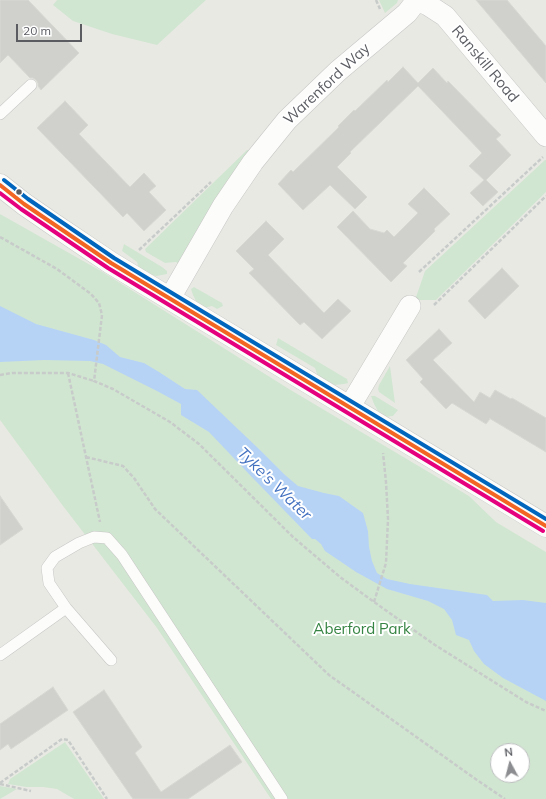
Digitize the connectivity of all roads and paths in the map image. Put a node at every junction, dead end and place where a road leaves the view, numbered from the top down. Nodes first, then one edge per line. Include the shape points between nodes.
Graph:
1 (417, 0) edge
2 (31, 85) dead end
3 (0, 114) edge
4 (546, 136) edge
5 (546, 155) edge
6 (211, 182) dead end
7 (0, 185) edge
8 (546, 196) edge
9 (0, 237) edge
10 (139, 250) dead end
11 (419, 272) dead end
12 (170, 298) junction
13 (434, 305) dead end
14 (410, 306) dead end
15 (68, 374) junction
16 (0, 375) edge
17 (94, 381) junction
18 (350, 406) junction
19 (380, 424) junction
20 (86, 457) junction
21 (546, 526) edge
22 (101, 538) junction
23 (374, 602) junction
24 (66, 608) junction
25 (0, 655) edge
26 (111, 660) dead end
27 (546, 712) edge
28 (0, 783) edge
29 (30, 791) dead end
30 (107, 799) edge
31 (282, 799) edge
32 (505, 799) edge

1 - 4 street, Ranskill Road via 445,16
1 - 12 street, Warenford Way via 407,13 338,71 282,126 223,206
2 - 3 lane
5 - 11 path
6 - 10 path
7 - 12 street via 52,224
8 - 13 path
9 - 17 path via 57,269 99,303 102,315
12 - 18 street
14 - 18 street
15 - 16 path
15 - 17 path
15 - 20 path
17 - 23 path via 170,422 199,444 293,537
18 - 19 street
19 - 21 street
19 - 23 path via 388,519 386,563
20 - 22 path via 101,526
20 - 32 path via 124,466 155,509 329,675
22 - 24 lane via 94,537 79,543 55,557 47,568 49,583
22 - 31 lane via 107,538 122,555
23 - 27 path via 526,702
24 - 25 lane
24 - 26 lane
28 - 29 path
28 - 30 path via 62,739 68,740

